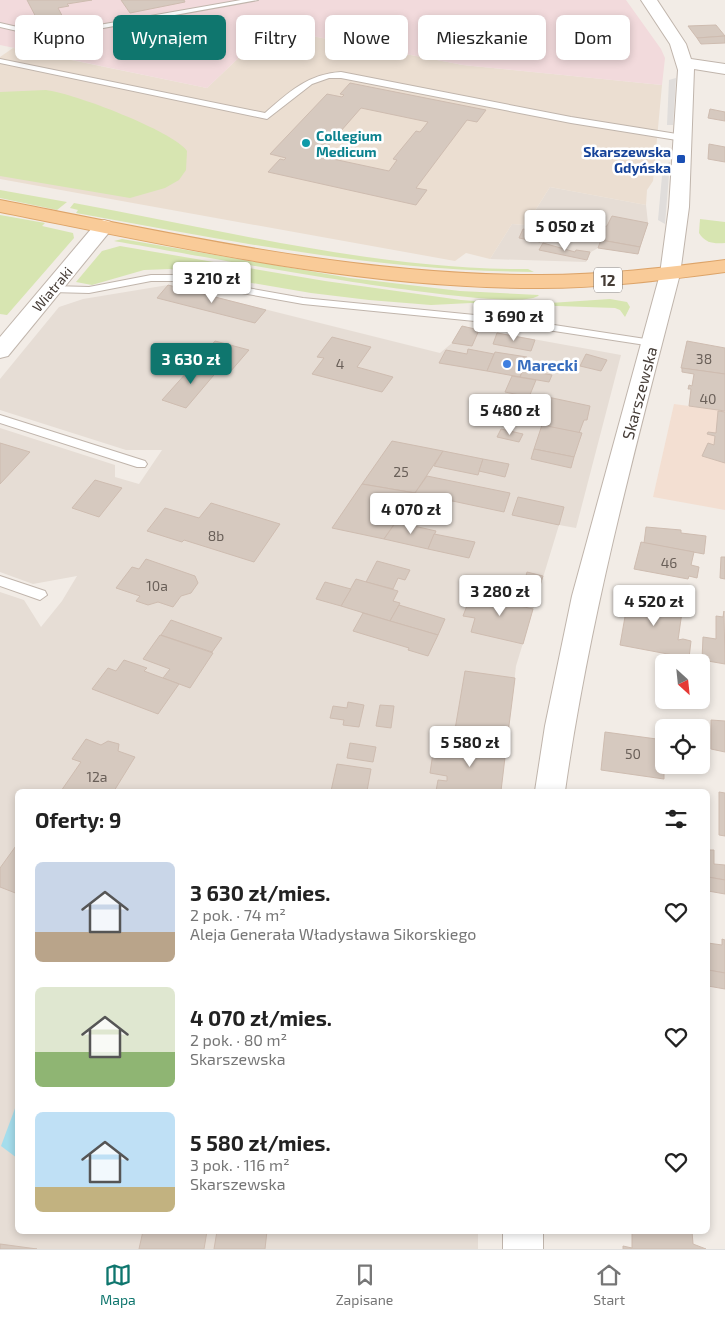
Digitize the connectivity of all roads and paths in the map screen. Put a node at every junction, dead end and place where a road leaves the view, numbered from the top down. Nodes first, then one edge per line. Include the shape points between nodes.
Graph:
1 (254, 0) edge
2 (650, 0) edge
3 (0, 26) edge
4 (0, 60) edge
5 (685, 63) junction
6 (725, 69) edge
7 (682, 138) junction
8 (0, 206) edge
9 (104, 226) junction
10 (725, 266) edge
11 (670, 274) junction
12 (51, 289) junction
13 (652, 343) junction
14 (0, 351) edge
15 (0, 419) edge
16 (141, 464) dead end
17 (0, 581) edge
18 (40, 595) dead end
19 (550, 789) edge
20 (523, 1234) edge
21 (523, 1249) edge

1 - 3 lane via 48,36
2 - 5 street, Skarszewska via 674,35
4 - 7 lane via 267,116 310,80 341,75
5 - 6 street
5 - 7 street, Skarszewska
7 - 11 street, Skarszewska
8 - 9 main road, 12
9 - 11 main road, 12 via 314,264 432,278 547,283
9 - 12 street, Wiatraki
10 - 11 main road, 12
11 - 13 street, Skarszewska
12 - 13 lane via 89,290 151,278 175,278 312,302 515,322
12 - 14 street, Wiatraki
13 - 19 street, Skarszewska via 580,620 556,740
15 - 16 lane
17 - 18 lane
20 - 21 street

